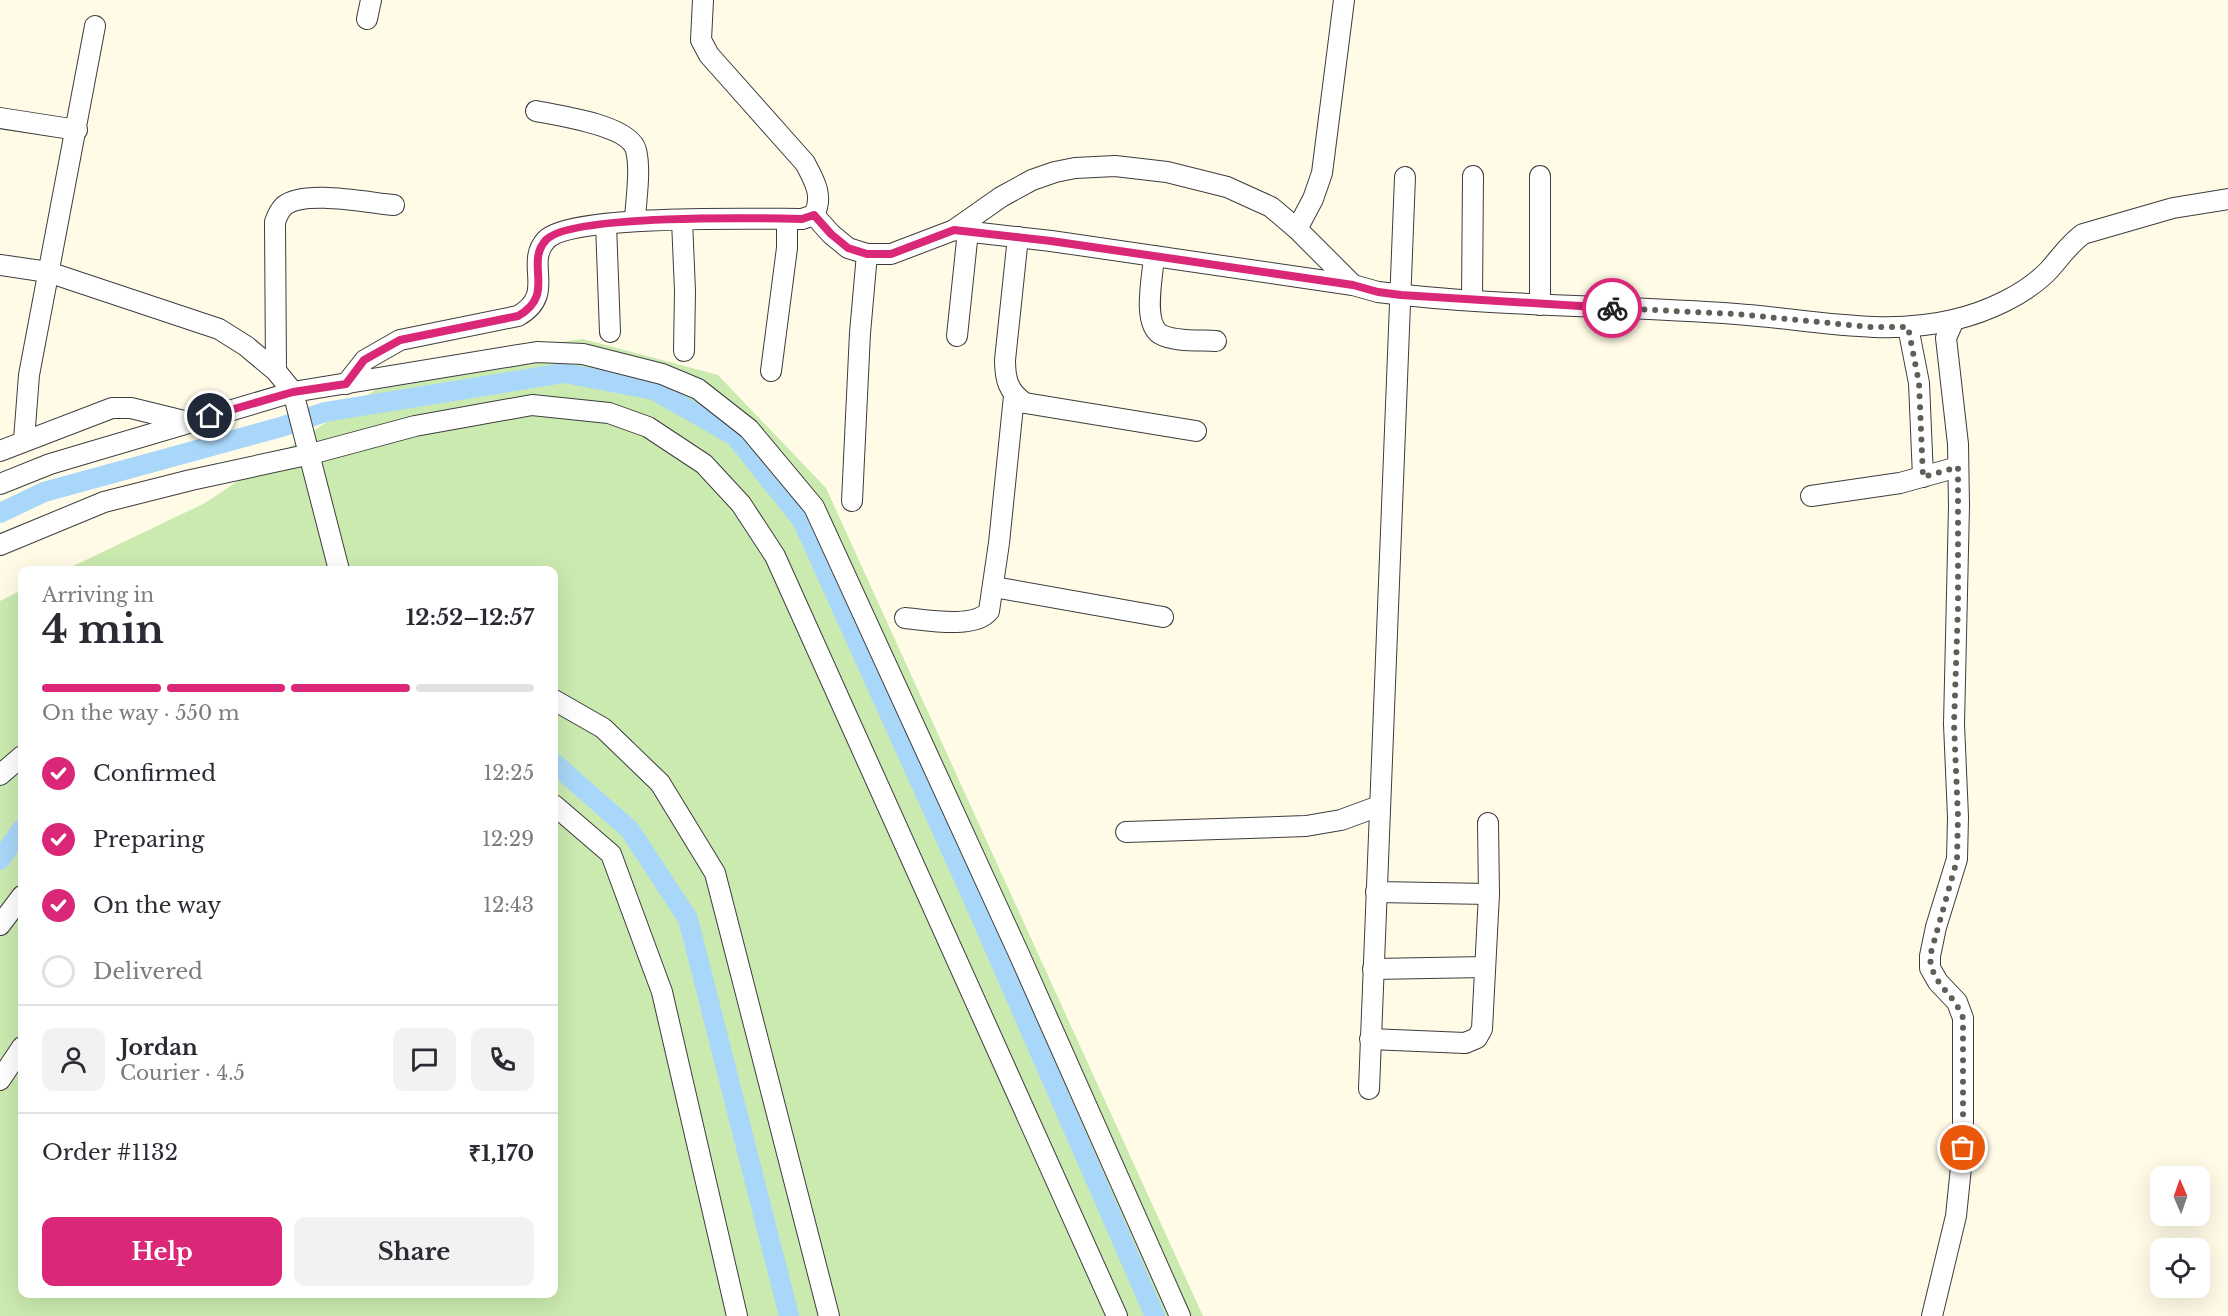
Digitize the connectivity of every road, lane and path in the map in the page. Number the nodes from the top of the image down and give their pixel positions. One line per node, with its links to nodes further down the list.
1 (703, 0): 12 (street)
2 (1344, 0): 17 (street)
3 (95, 26): 6 (street)
4 (536, 111): 14 (street)
5 (0, 118): 6 (street)
6 (77, 130): 23 (street)
7 (1473, 176): 26 (street)
8 (1540, 176): 27 (street)
9 (1405, 177): 25 (street)
10 (2228, 199): 28 (street)
11 (394, 205): 34 (street)
12 (814, 215): 13 (street); 20 (street)
13 (787, 219): 15 (street); 35 (street)
14 (635, 220): 15 (street); 16 (street)
15 (682, 220): 33 (street)
16 (606, 224): 30 (street); 36 (street)
17 (1297, 229): 18 (street); 24 (street)
18 (961, 231): 19 (street); 20 (street); 31 (street)
19 (1018, 237): 21 (street); 37 (street)
20 (867, 254): 48 (street)
21 (1154, 256): 24 (street); 32 (street)
22 (0, 265): 23 (street)
23 (48, 272): 34 (street); 41 (street)
24 (1353, 285): 25 (street)
25 (1401, 295): 26 (street); 57 (street)
26 (1472, 300): 27 (street)
27 (1540, 305): 29 (street)
28 (1954, 320): 29 (street); 44 (street)
29 (1908, 327): 45 (street)
30 (610, 332)
31 (957, 336)
32 (1216, 341)
33 (684, 351)
34 (276, 371): 38 (street)
35 (771, 371)
36 (346, 384): 38 (street); 74 (street)
37 (1014, 396): 40 (street); 51 (street)
38 (295, 398): 39 (street); 42 (street)
39 (189, 422): 41 (street); 46 (street)
40 (1196, 431)
41 (24, 440): 43 (street)
42 (310, 450): 49 (street); 50 (street); 73 (street)
43 (0, 451)
44 (1958, 467): 45 (street); 75 (street)
45 (1923, 477): 47 (street)
46 (0, 484)
47 (1811, 496)
48 (852, 501)
49 (0, 545)
50 (338, 566)
51 (994, 587): 52 (street); 53 (street)
52 (1163, 617)
53 (905, 618)
54 (558, 702): 72 (street)
55 (18, 759): 56 (street)
56 (0, 775)
57 (1379, 806): 60 (street); 61 (street)
58 (558, 808): 71 (street)
59 (1488, 823): 62 (street)
60 (1126, 832)
61 (1376, 892): 62 (street); 66 (street)
62 (1489, 894): 65 (street)
63 (18, 901): 64 (street)
64 (0, 925)
65 (1485, 967): 66 (street); 67 (street)
66 (1373, 969): 67 (street)
67 (1371, 1039): 70 (street)
68 (18, 1053): 69 (street)
69 (0, 1080)
70 (1369, 1089)
71 (737, 1316)
72 (829, 1316)
73 (1117, 1316)
74 (1180, 1316)
75 (1932, 1316)

